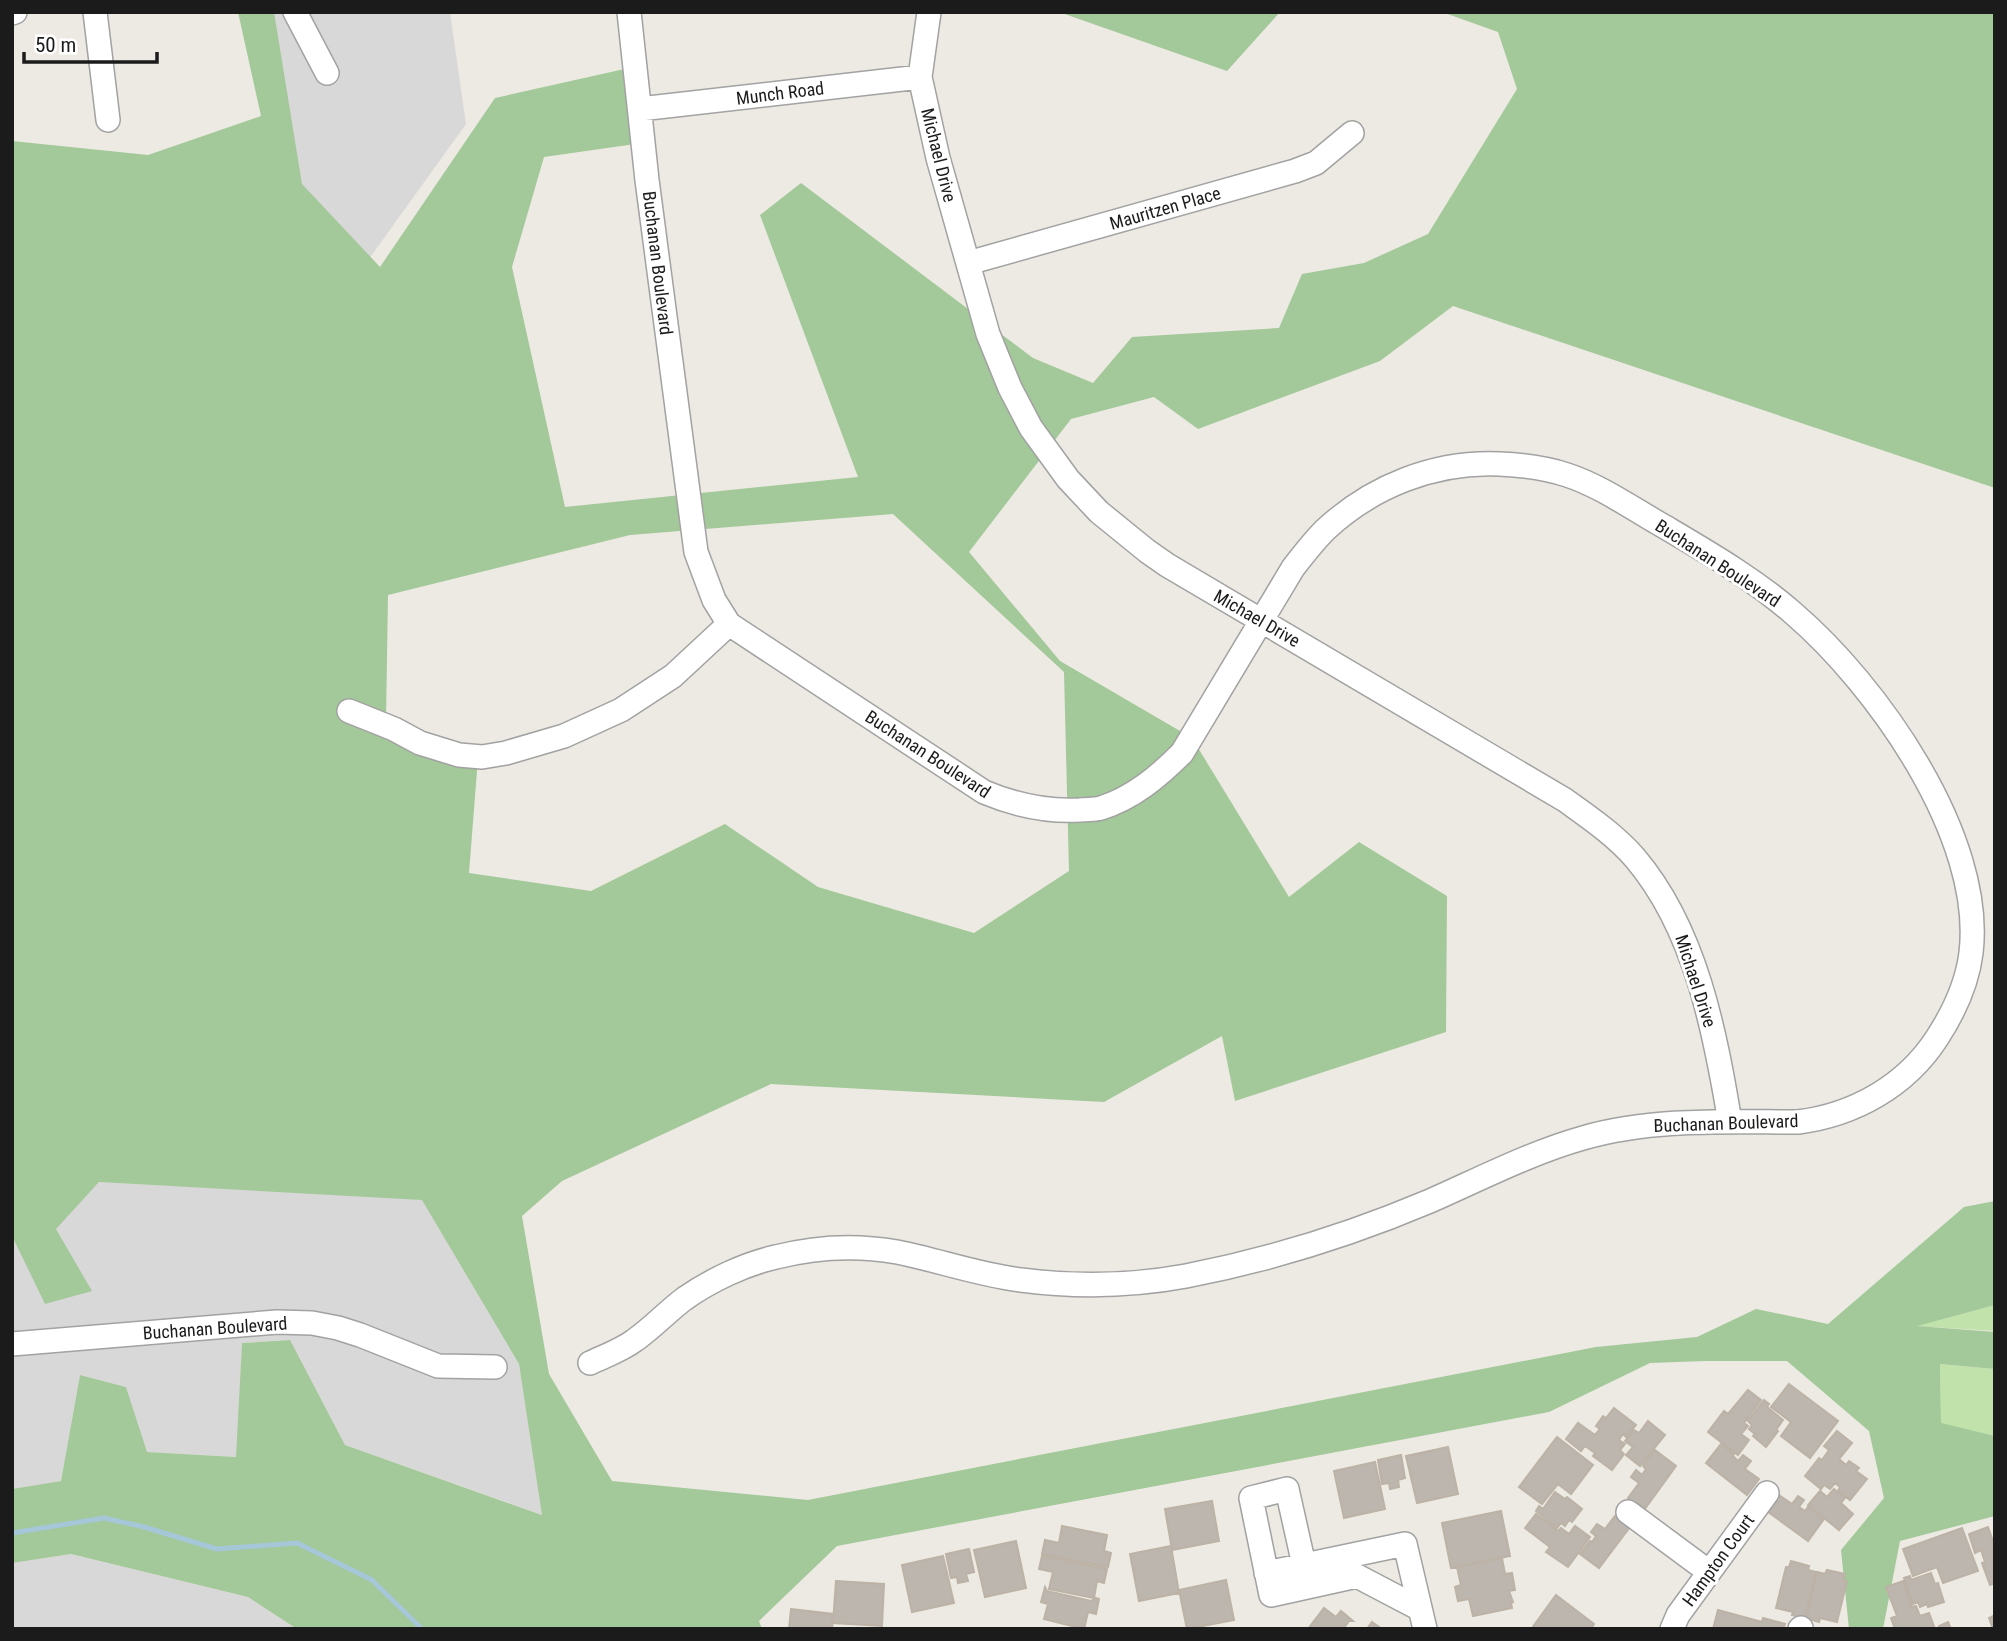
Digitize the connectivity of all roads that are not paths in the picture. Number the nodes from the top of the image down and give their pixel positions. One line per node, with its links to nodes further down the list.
1 (95, 12): 8 (street)
2 (295, 12): 5 (street)
3 (628, 12): 7 (street, Buchanan Boulevard)
4 (929, 12): 6 (street, Michael Drive)
5 (327, 73)
6 (920, 77): 7 (street, Munch Road); 10 (street, Michael Drive)
7 (640, 109): 12 (street, Buchanan Boulevard)
8 (108, 120)
9 (1352, 134): 10 (street, Mauritzen Place)
10 (968, 263): 11 (street, Michael Drive)
11 (1262, 620): 12 (street, Buchanan Boulevard); 14 (street, Michael Drive); 14 (street, Buchanan Boulevard)
12 (729, 624): 13 (street)
13 (349, 711)
14 (1730, 1122): 16 (street, Buchanan Boulevard)
15 (12, 1343): 17 (street, Buchanan Boulevard)
16 (590, 1363)
17 (495, 1367)
18 (1767, 1493): 22 (street, Hampton Court)
19 (1628, 1512): 22 (street)
20 (1304, 1565): 21 (street); 23 (street); 23 (street)
21 (1354, 1565): 23 (street); 24 (street); 24 (street)
22 (1709, 1572): 25 (street, Hampton Court)
23 (1266, 1573)
24 (1422, 1619)
25 (1672, 1629)

